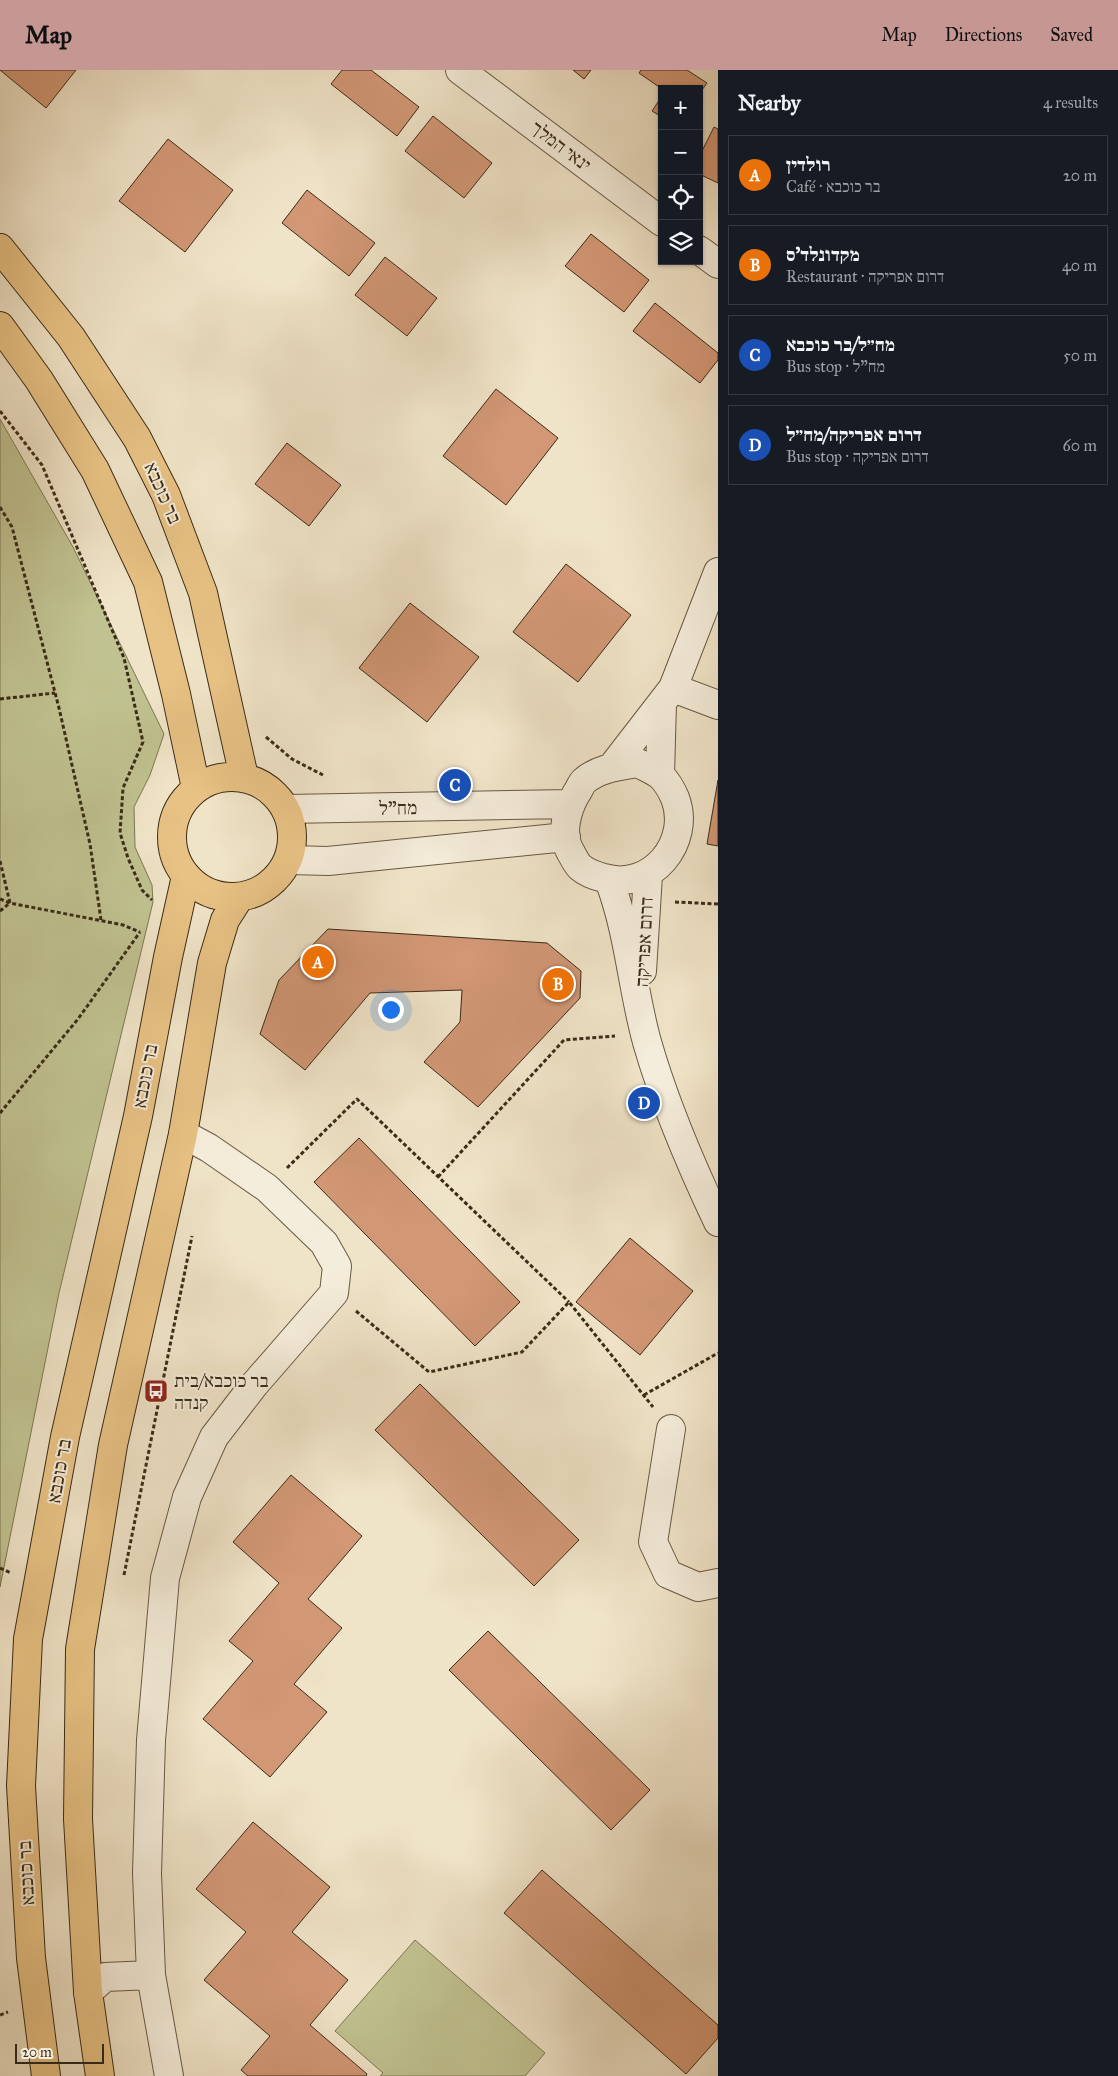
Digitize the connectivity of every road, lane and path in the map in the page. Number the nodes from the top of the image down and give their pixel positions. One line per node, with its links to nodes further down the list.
1 (460, 70): 2 (street, ינאי המלך)
2 (659, 220)
3 (0, 248): 16 (main road, בר כוכבא)
4 (703, 253): 5 (street)
5 (718, 264)
6 (0, 326): 17 (main road)
7 (0, 411): 33 (path)
8 (0, 507): 10 (path)
9 (718, 572): 11 (street)
10 (55, 693): 12 (path); 35 (path)
11 (668, 695): 13 (street); 14 (street); 15 (street)
12 (0, 699)
13 (718, 705)
14 (612, 767): 15 (street); 18 (street)
15 (660, 775): 23 (street)
16 (244, 777): 17 (main road); 19 (main road)
17 (196, 788): 24 (main road)
18 (571, 804): 19 (street, מח"ל); 20 (street)
19 (286, 809): 21 (main road)
20 (566, 837): 21 (street); 25 (street)
21 (289, 860): 28 (main road)
22 (0, 861): 31 (path)
23 (648, 875): 25 (street); 38 (street, דרום אפריקה)
24 (186, 876): 28 (main road); 57 (main road, בר כוכבא)
25 (609, 880): 38 (street, דרום אפריקה)
26 (286, 888): 27 (path)
27 (265, 897)
28 (238, 898): 41 (main road)
29 (0, 899): 31 (path)
30 (669, 902): 32 (path)
31 (10, 903): 34 (path); 35 (path)
32 (718, 904)
33 (157, 906)
34 (0, 911)
35 (101, 920): 36 (path)
36 (140, 932): 37 (path); 40 (path)
37 (149, 934)
38 (640, 1010): 44 (street, דרום אפריקה)
39 (618, 1036): 42 (path)
40 (0, 1113)
41 (183, 1134): 43 (street); 56 (main road)
42 (438, 1177): 43 (path); 47 (path)
43 (267, 1188): 46 (street)
44 (718, 1222)
45 (193, 1233): 53 (path)
46 (334, 1293): 47 (path); 55 (street)
47 (569, 1302): 49 (path)
48 (718, 1354): 49 (path)
49 (644, 1395): 50 (path)
50 (671, 1429): 54 (street)
51 (12, 1566): 52 (path)
52 (0, 1568)
53 (123, 1581)
54 (718, 1583)
55 (150, 1975): 56 (street); 59 (street)
56 (88, 1992): 58 (main road)
57 (46, 2076)
58 (100, 2076)
59 (170, 2076)

